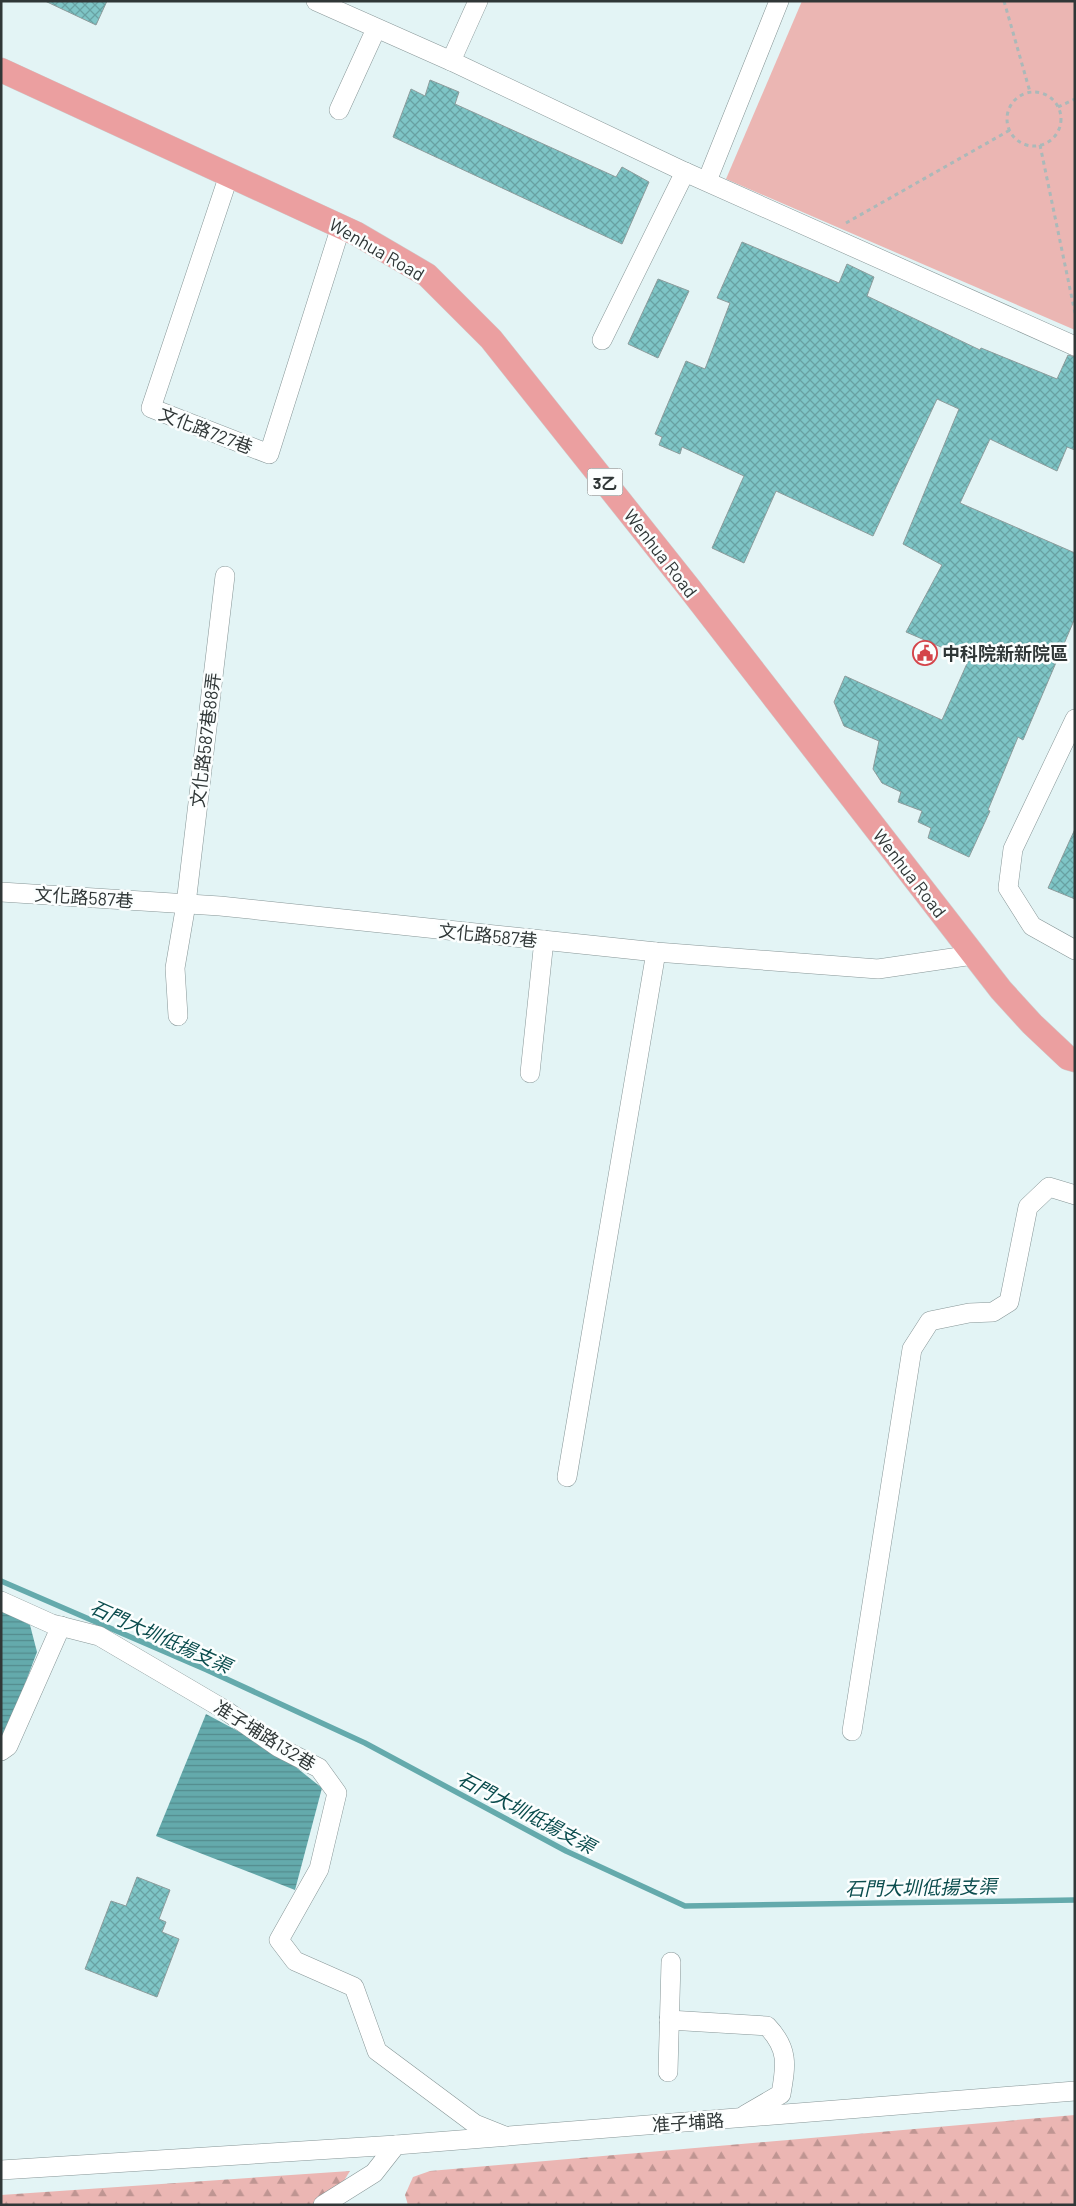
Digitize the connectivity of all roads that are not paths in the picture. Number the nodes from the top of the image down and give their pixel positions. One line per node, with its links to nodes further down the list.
1 (316, 1): 4 (lane)
2 (478, 1): 5 (lane)
3 (779, 1): 10 (lane)
4 (376, 29): 5 (lane); 7 (lane)
5 (450, 61): 8 (lane)
6 (1, 70): 9 (main road, Wenhua Road / 3乙)
7 (340, 110)
8 (685, 172): 10 (lane); 12 (lane)
9 (229, 175): 11 (main road, Wenhua Road / 3乙); 11 (lane, 文化路727巷)
10 (707, 181): 13 (lane)
11 (341, 226): 21 (main road, Wenhua Road / 3乙)
12 (602, 340)
13 (1075, 346)
14 (225, 576): 17 (lane, 文化路587巷88弄)
15 (1075, 719): 19 (lane)
16 (1, 892): 17 (lane, 文化路587巷)
17 (186, 904): 18 (lane, 文化路587巷); 22 (lane, 文化路587巷88弄)
18 (544, 940): 20 (lane, 文化路587巷); 24 (lane)
19 (1075, 950)
20 (656, 952): 21 (lane, 文化路587巷); 26 (lane)
21 (973, 954): 23 (main road, Wenhua Road / 3乙)
22 (178, 1016)
23 (1072, 1062)
24 (530, 1073)
25 (1075, 1195): 29 (lane)
26 (567, 1477)
27 (1, 1601): 28 (lane, 准子埔路132巷)
28 (61, 1626): 30 (lane); 36 (lane, 准子埔路132巷)
29 (852, 1731)
30 (1, 1751)
31 (671, 1962): 32 (lane)
32 (669, 2020): 33 (lane); 35 (lane)
33 (668, 2072)
34 (1075, 2091): 35 (lane, 准子埔路)
35 (740, 2118): 36 (lane, 准子埔路)
36 (505, 2136): 37 (lane, 准子埔路)
37 (396, 2145): 38 (lane, 准子埔路); 39 (lane)
38 (1, 2170)
39 (323, 2205)

